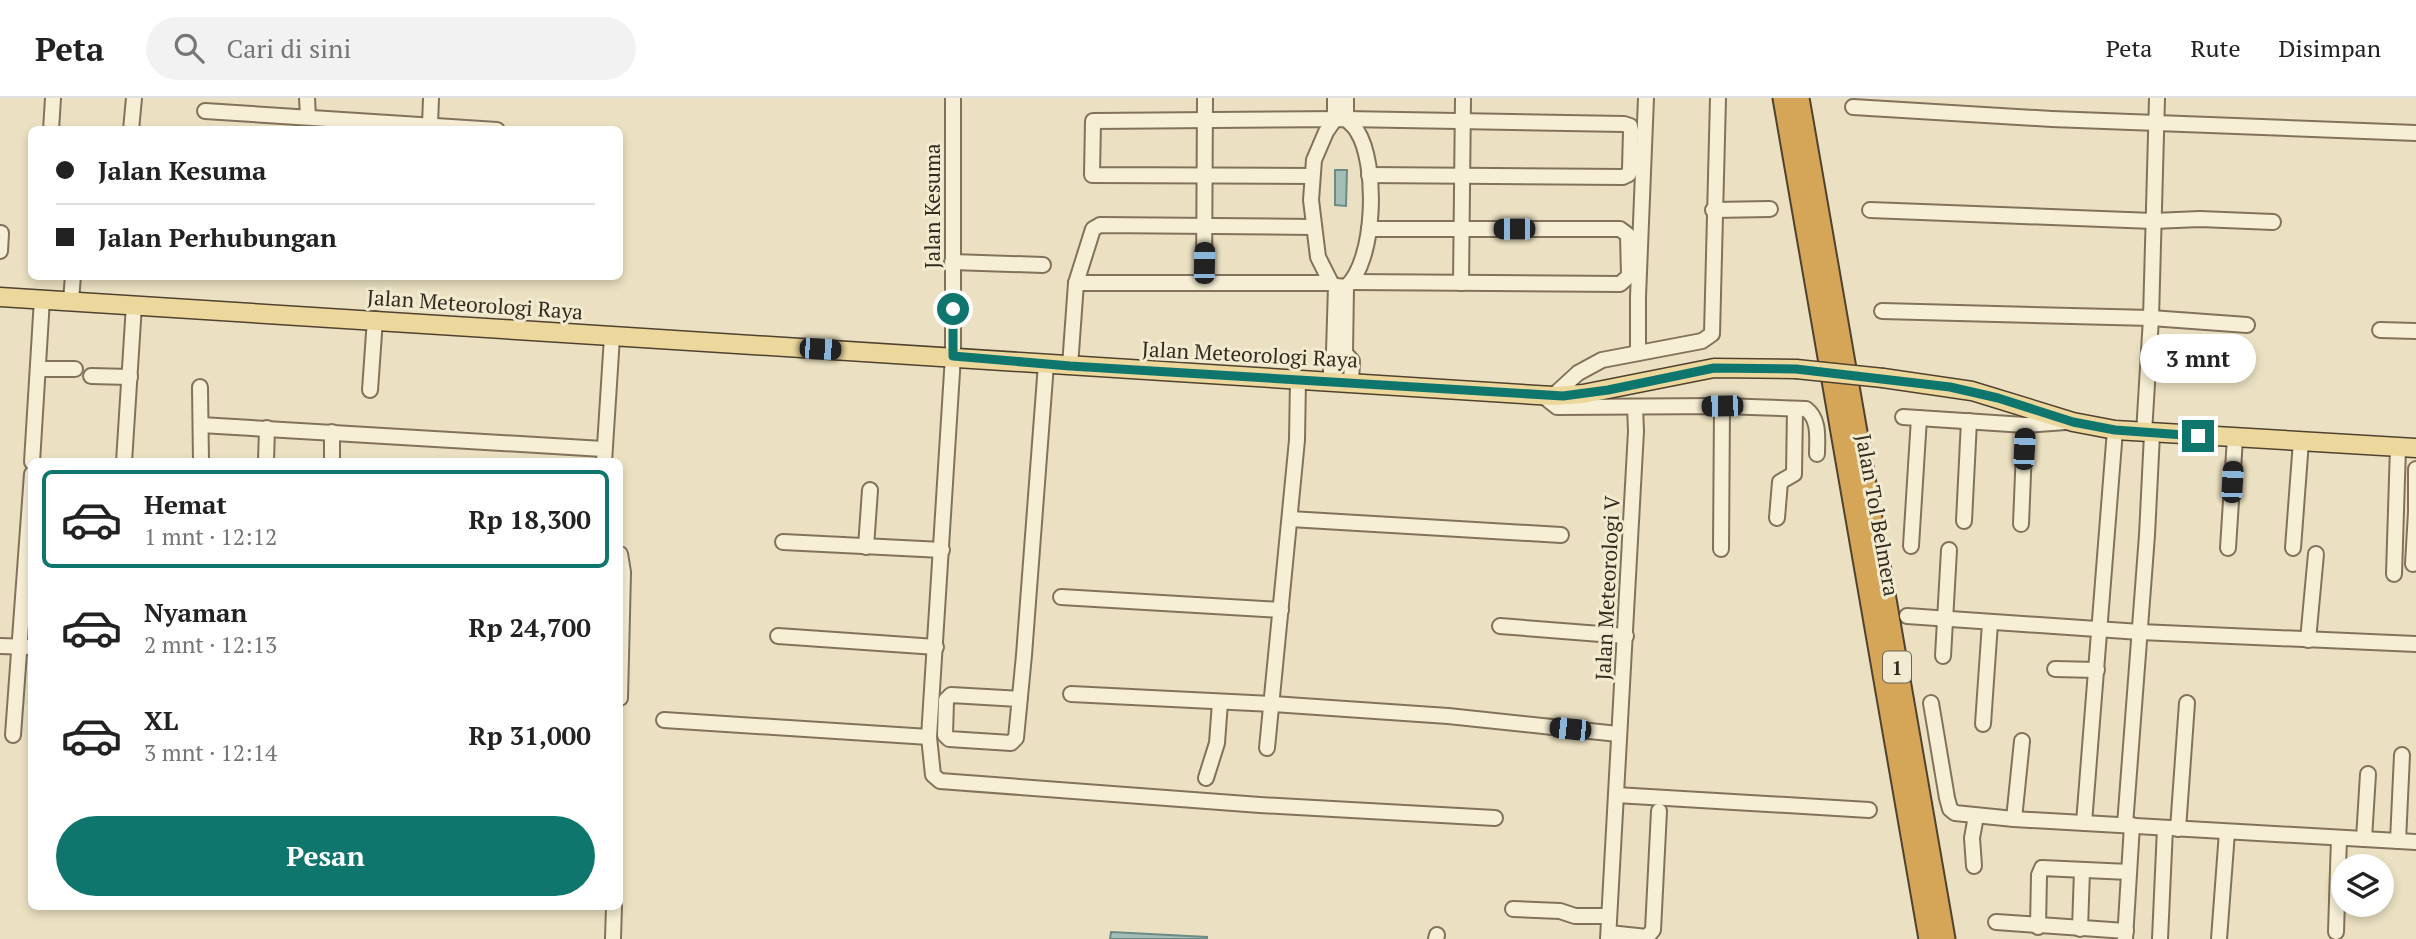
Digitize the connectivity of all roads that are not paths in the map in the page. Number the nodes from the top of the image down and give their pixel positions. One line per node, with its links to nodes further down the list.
1 (52, 98): 23 (street)
2 (134, 98): 24 (street)
3 (307, 98): 17 (street)
4 (431, 98): 22 (street)
5 (953, 98): 42 (street, Jalan Kesuma)
6 (1205, 98): 19 (street)
7 (1335, 98): 18 (street)
8 (1346, 98): 18 (street)
9 (1463, 98): 20 (street)
10 (1646, 98): 61 (street)
11 (1718, 98): 32 (street)
12 (1783, 98): 179 (highway, Jalan Tol Belmera / 1)
13 (1800, 98): 180 (highway, Jalan Tol Belmera / 1)
14 (2157, 98): 21 (street)
15 (1853, 107): 21 (street)
16 (205, 111): 17 (street)
17 (308, 117): 22 (street)
18 (1340, 120): 19 (street); 20 (street); 27 (street); 29 (street)
19 (1205, 121): 28 (street); 28 (street)
20 (1462, 122): 30 (street); 30 (street)
21 (2157, 123): 26 (street); 34 (street)
22 (430, 125): 25 (street)
23 (51, 126)
24 (131, 126)
25 (443, 126)
26 (2416, 134)
27 (1369, 175): 30 (street); 38 (street)
28 (1205, 176): 29 (street); 36 (street)
29 (1312, 176): 37 (street)
30 (1462, 176): 39 (street)
31 (1770, 209): 32 (street)
32 (1713, 210): 61 (street)
33 (1870, 210): 34 (street)
34 (2153, 221): 35 (street); 54 (street)
35 (2273, 222)
36 (1204, 225): 37 (street); 45 (street); 46 (street)
37 (1314, 227): 48 (street)
38 (1369, 229): 39 (street); 48 (street)
39 (1461, 229): 47 (street); 47 (street)
40 (1, 233): 41 (street)
41 (0, 251)
42 (952, 262): 43 (street); 62 (street, Jalan Kesuma)
43 (1044, 265)
44 (73, 280): 51 (street)
45 (1203, 282): 46 (street); 48 (street)
46 (1076, 283): 64 (street)
47 (1461, 283): 48 (street)
48 (1341, 284): 60 (street)
49 (0, 297): 50 (main road, Jalan Meteorologi Raya)
50 (42, 299): 51 (main road, Jalan Meteorologi Raya); 65 (street)
51 (71, 300): 52 (main road, Jalan Meteorologi Raya)
52 (134, 305): 55 (main road, Jalan Meteorologi Raya); 68 (street)
53 (1882, 311): 54 (street)
54 (2151, 318): 56 (street); 87 (street)
55 (375, 320): 59 (main road, Jalan Meteorologi Raya); 73 (street)
56 (2247, 325)
57 (2380, 330): 58 (street)
58 (2416, 331)
59 (612, 337): 62 (main road, Jalan Meteorologi Raya); 92 (street)
60 (1340, 353): 70 (street); 71 (street)
61 (1638, 353): 74 (street)
62 (953, 356): 63 (main road, Jalan Meteorologi Raya); 112 (street, Jalan Kesuma)
63 (1046, 364): 64 (main road, Jalan Meteorologi Raya); 137 (street)
64 (1070, 366): 69 (main road, Jalan Meteorologi Raya)
65 (39, 369): 66 (street); 93 (street)
66 (75, 369)
67 (91, 376): 68 (street)
68 (130, 377): 94 (street)
69 (1298, 379): 70 (main road, Jalan Meteorologi Raya); 102 (street)
70 (1331, 381): 71 (main road, Jalan Meteorologi Raya)
71 (1351, 382): 74 (main road, Jalan Meteorologi Raya)
72 (200, 387): 82 (street)
73 (370, 390)
74 (1547, 396): 76 (street); 81 (main road, Jalan Meteorologi Raya, bridge)
75 (1722, 406): 76 (street); 77 (street); 111 (street)
76 (1635, 407): 127 (street, Jalan Meteorologi V)
77 (1795, 409): 91 (street); 101 (street)
78 (1903, 417): 79 (street)
79 (1919, 418): 80 (street); 107 (street)
80 (1969, 421): 83 (street); 103 (street)
81 (2073, 422): 83 (street); 85 (main road, Jalan Meteorologi Raya)
82 (201, 425): 84 (street); 95 (street)
83 (2025, 425): 104 (street)
84 (267, 428): 86 (street); 96 (street)
85 (2115, 430): 87 (main road, Jalan Meteorologi Raya); 124 (street)
86 (332, 432): 92 (street); 97 (street)
87 (2148, 433): 88 (main road, Jalan Meteorologi Raya); 125 (street)
88 (2235, 438): 89 (main road, Jalan Meteorologi Raya); 109 (street)
89 (2301, 441): 90 (main road, Jalan Meteorologi Raya); 110 (street)
90 (2407, 448): 116 (street)
91 (1817, 454)
92 (603, 455)
93 (32, 458)
94 (124, 458)
95 (201, 458)
96 (266, 458)
97 (331, 458)
98 (2416, 470): 100 (street)
99 (870, 490): 108 (street)
100 (2416, 511): 115 (street)
101 (1777, 517)
102 (1290, 519): 105 (street); 119 (street)
103 (1964, 521)
104 (2021, 524)
105 (1561, 535)
106 (783, 542): 108 (street)
107 (1910, 546)
108 (866, 547): 112 (street)
109 (2228, 548)
110 (2293, 548)
111 (1721, 549)
112 (942, 550): 132 (street, Jalan Kesuma)
113 (1949, 550): 121 (street)
114 (2316, 554): 128 (street)
115 (2413, 564)
116 (2394, 574)
117 (28, 579): 131 (street)
118 (1061, 597): 119 (street)
119 (1281, 610): 141 (street)
120 (1907, 617): 121 (street)
121 (1946, 620): 122 (street); 133 (street)
122 (1990, 623): 124 (street); 143 (street)
123 (1500, 626): 127 (street)
124 (2099, 629): 125 (street); 135 (street)
125 (2140, 632): 128 (street); 159 (street)
126 (778, 636): 132 (street)
127 (1626, 636): 144 (street, Jalan Meteorologi V)
128 (2308, 640): 129 (street)
129 (2416, 644)
130 (0, 646): 131 (street)
131 (26, 647): 145 (street)
132 (936, 647): 146 (street, Jalan Kesuma)
133 (1943, 656)
134 (2055, 669): 135 (street)
135 (2096, 670): 158 (street)
136 (1071, 694): 138 (street)
137 (1020, 699): 137 (street)
138 (1220, 702): 141 (street); 151 (street)
139 (1931, 703): 155 (street)
140 (2187, 703): 160 (street)
141 (1273, 704): 144 (street); 148 (street)
142 (664, 720): 146 (street)
143 (1983, 724)
144 (1618, 734): 152 (street, Jalan Meteorologi V)
145 (13, 735)
146 (929, 737): 156 (street, Jalan Kesuma)
147 (2022, 741): 157 (street)
148 (1267, 748)
149 (2402, 755): 164 (street)
150 (2368, 774): 163 (street)
151 (1206, 778)
152 (1616, 795): 153 (street); 171 (street, Jalan Meteorologi V)
153 (1869, 810)
154 (1659, 811): 177 (street)
155 (1976, 816): 157 (street); 166 (street)
156 (1495, 818)
157 (2014, 819): 158 (street)
158 (2084, 823): 159 (street)
159 (2128, 825): 160 (street); 168 (street)
160 (2172, 828): 161 (street); 181 (street)
161 (2227, 832): 162 (street); 182 (street)
162 (2339, 838): 163 (street); 175 (street)
163 (2364, 839): 164 (street)
164 (2398, 841): 165 (street)
165 (2416, 842)
166 (1974, 866)
167 (2082, 870): 168 (street); 173 (street); 174 (street)
168 (2129, 872): 176 (street)
169 (1513, 909): 171 (street)
170 (614, 910): 178 (street)
171 (1609, 916): 177 (street, Jalan Meteorologi V)
172 (1996, 922): 173 (street)
173 (2038, 927): 174 (street)
174 (2080, 929): 176 (street)
175 (2336, 932)
176 (2126, 935)
177 (1608, 936)
178 (613, 939)
179 (1929, 939)
180 (1945, 939)
181 (2160, 939)
182 (2219, 939)

